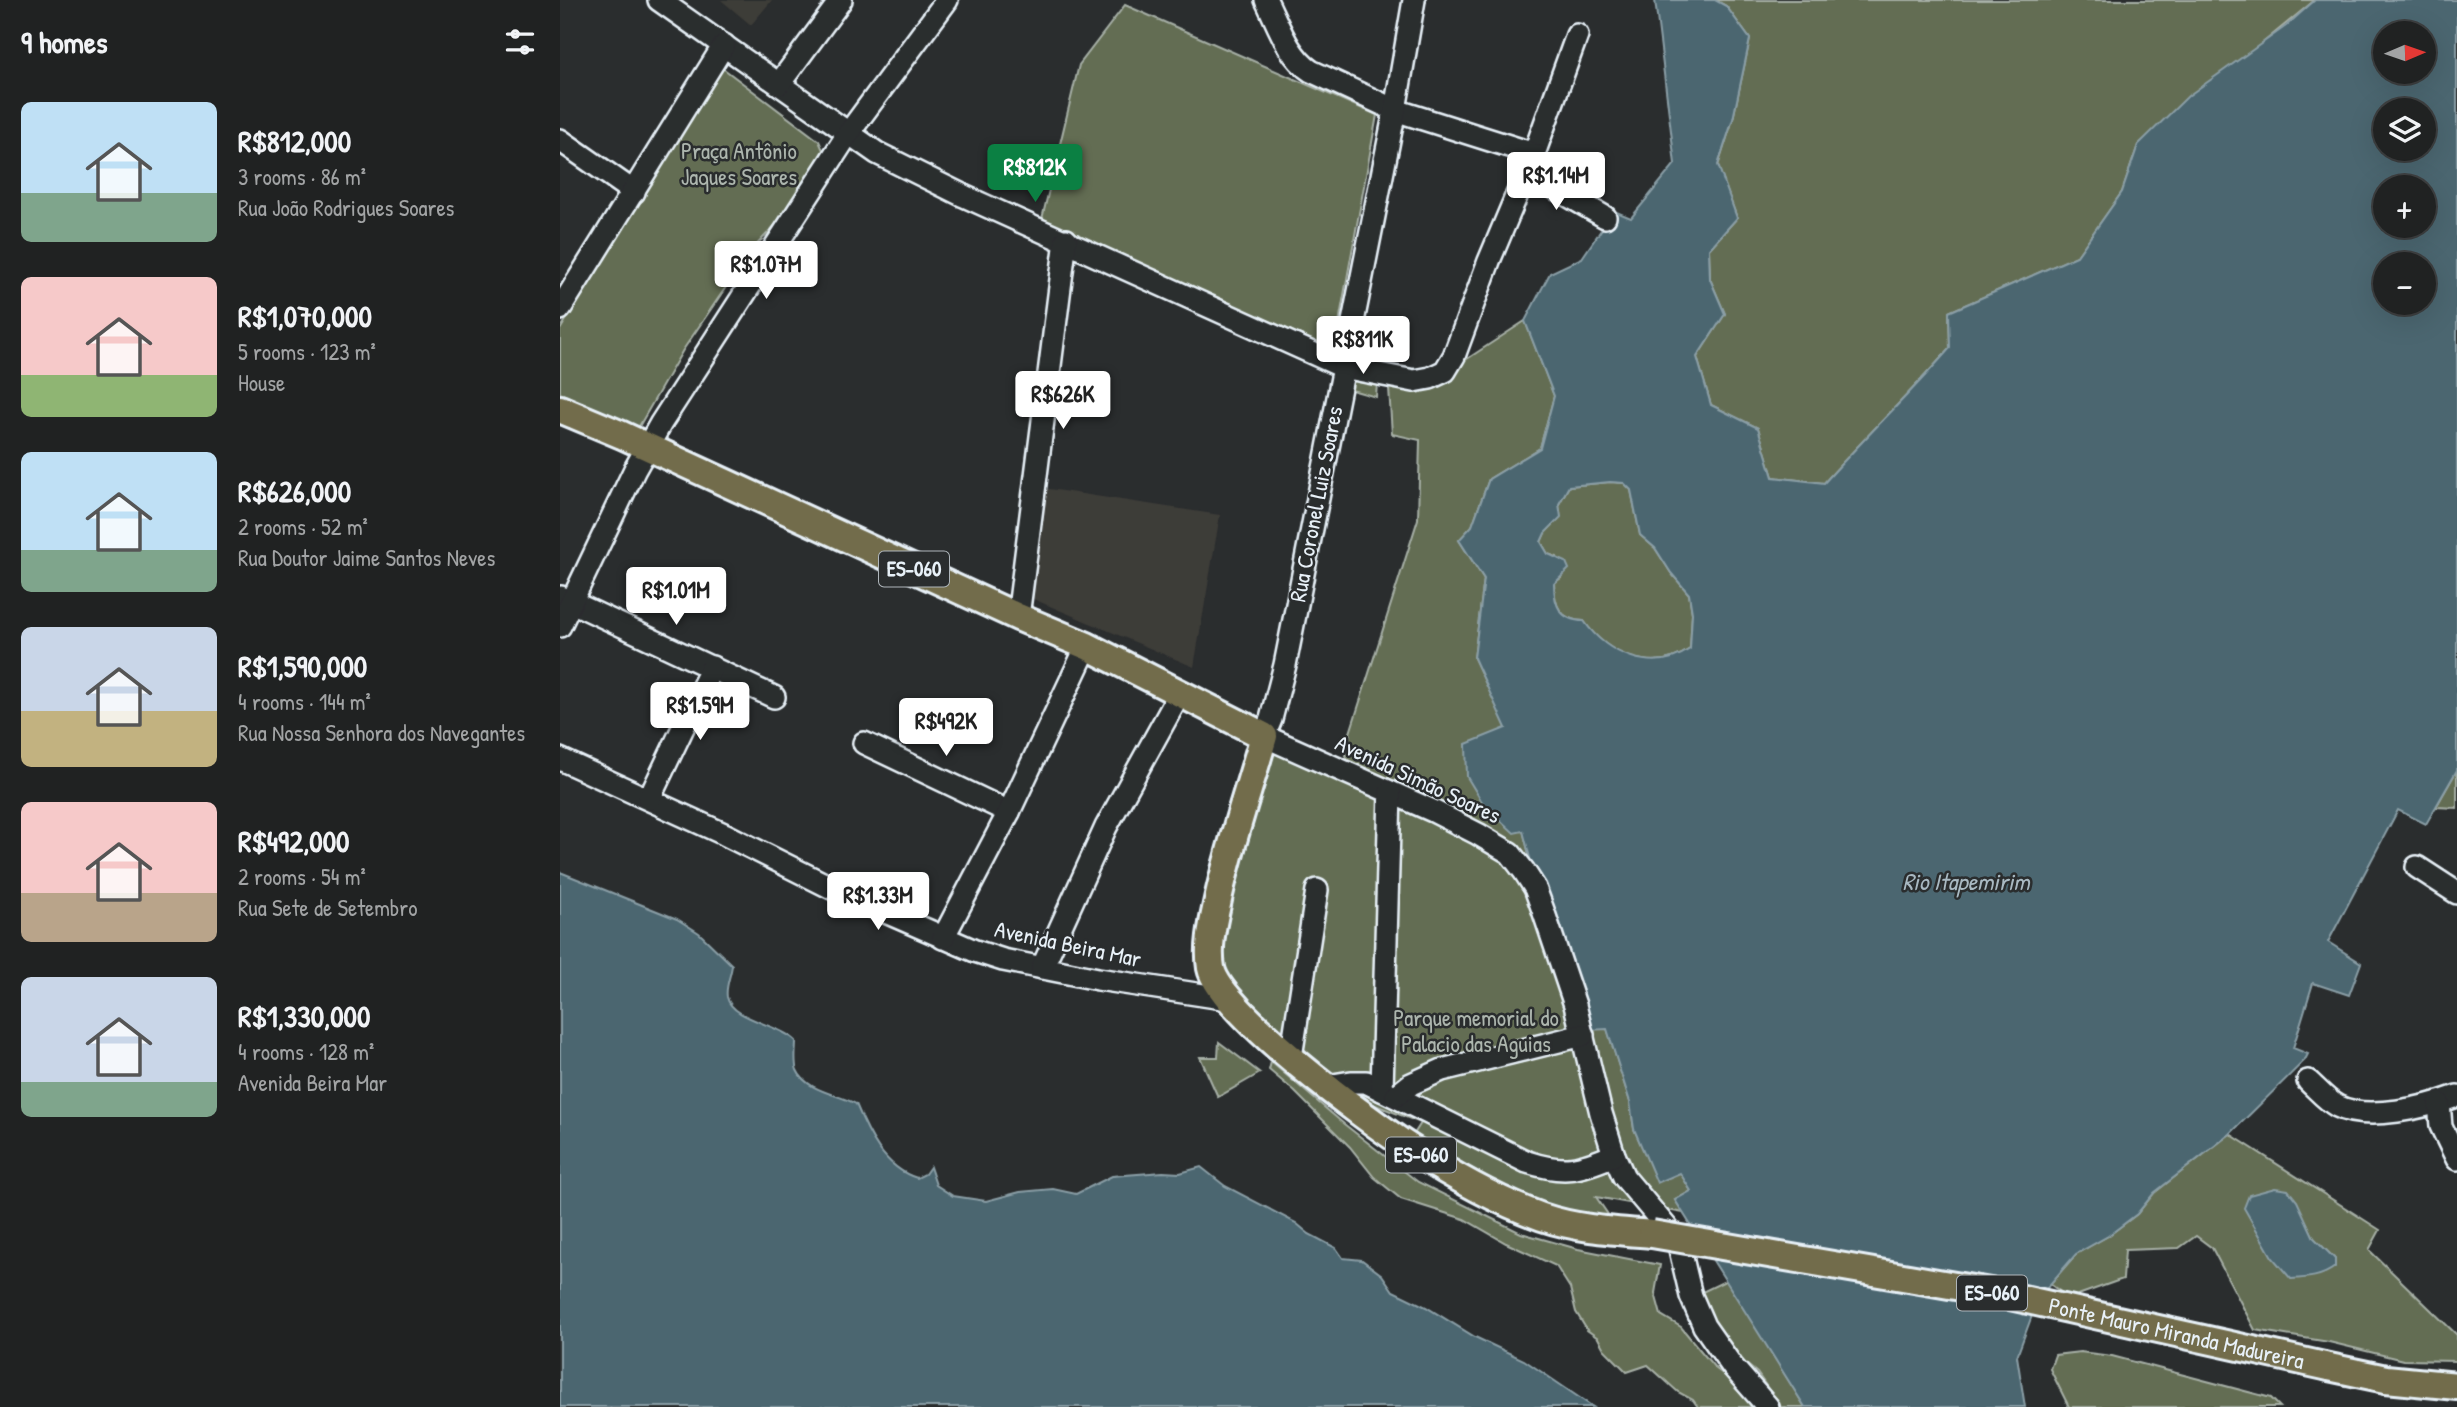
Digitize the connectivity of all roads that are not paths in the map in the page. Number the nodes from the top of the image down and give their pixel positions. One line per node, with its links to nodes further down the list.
1 (659, 0): 7 (street)
2 (841, 0): 8 (street)
3 (947, 0): 10 (street)
4 (1266, 0): 9 (street)
5 (1415, 0): 9 (street, Rua Coronel Luiz Soares)
6 (1577, 35): 12 (street)
7 (724, 45): 8 (street); 13 (street)
8 (779, 83): 10 (street)
9 (1395, 110): 12 (street); 17 (street, Rua Coronel Luiz Soares)
10 (848, 134): 15 (street); 19 (street)
11 (560, 141): 13 (street)
12 (1530, 163): 14 (street); 17 (street)
13 (634, 192): 16 (street)
14 (1605, 217)
15 (1066, 240): 17 (street); 21 (street)
16 (560, 309)
17 (1343, 367): 27 (street, Rua Coronel Luiz Soares)
18 (560, 409): 19 (main road, ES-060)
19 (648, 447): 20 (street); 21 (main road, ES-060)
20 (566, 599): 22 (street); 24 (street)
21 (1018, 617): 23 (main road, ES-060)
22 (560, 626)
23 (1087, 646): 25 (main road, ES-060); 32 (street)
24 (712, 667): 26 (street); 31 (street)
25 (1181, 693): 27 (main road, ES-060); 37 (street)
26 (774, 697)
27 (1264, 736): 30 (street, Avenida Simão Soares); 38 (main road, Rua Coronel Luiz Soares / ES-060)
28 (864, 743): 32 (street)
29 (560, 759): 31 (street, Avenida Beira Mar)
30 (1390, 792): 39 (street, Avenida Simão Soares); 43 (street)
31 (649, 799): 36 (street, Avenida Beira Mar)
32 (1009, 812): 36 (street)
33 (2417, 867): 35 (street)
34 (1317, 890): 40 (street)
35 (2457, 893)
36 (943, 938): 37 (street, Avenida Beira Mar)
37 (1042, 968): 38 (street, Avenida Beira Mar)
38 (1229, 999): 40 (main road, ES-060)
39 (1583, 1035): 43 (street); 45 (street, Avenida Simão Soares)
40 (1291, 1057): 42 (main road, ES-060)
41 (2308, 1081): 44 (street)
42 (1328, 1086): 43 (street); 47 (main road, Ponte Mauro Miranda Madureira / ES-060, bridge)
43 (1389, 1093): 45 (street)
44 (2448, 1099): 46 (street)
45 (1614, 1155): 48 (street, Avenida Simão Soares)
46 (2457, 1159)
47 (2457, 1386)
48 (1768, 1407)

